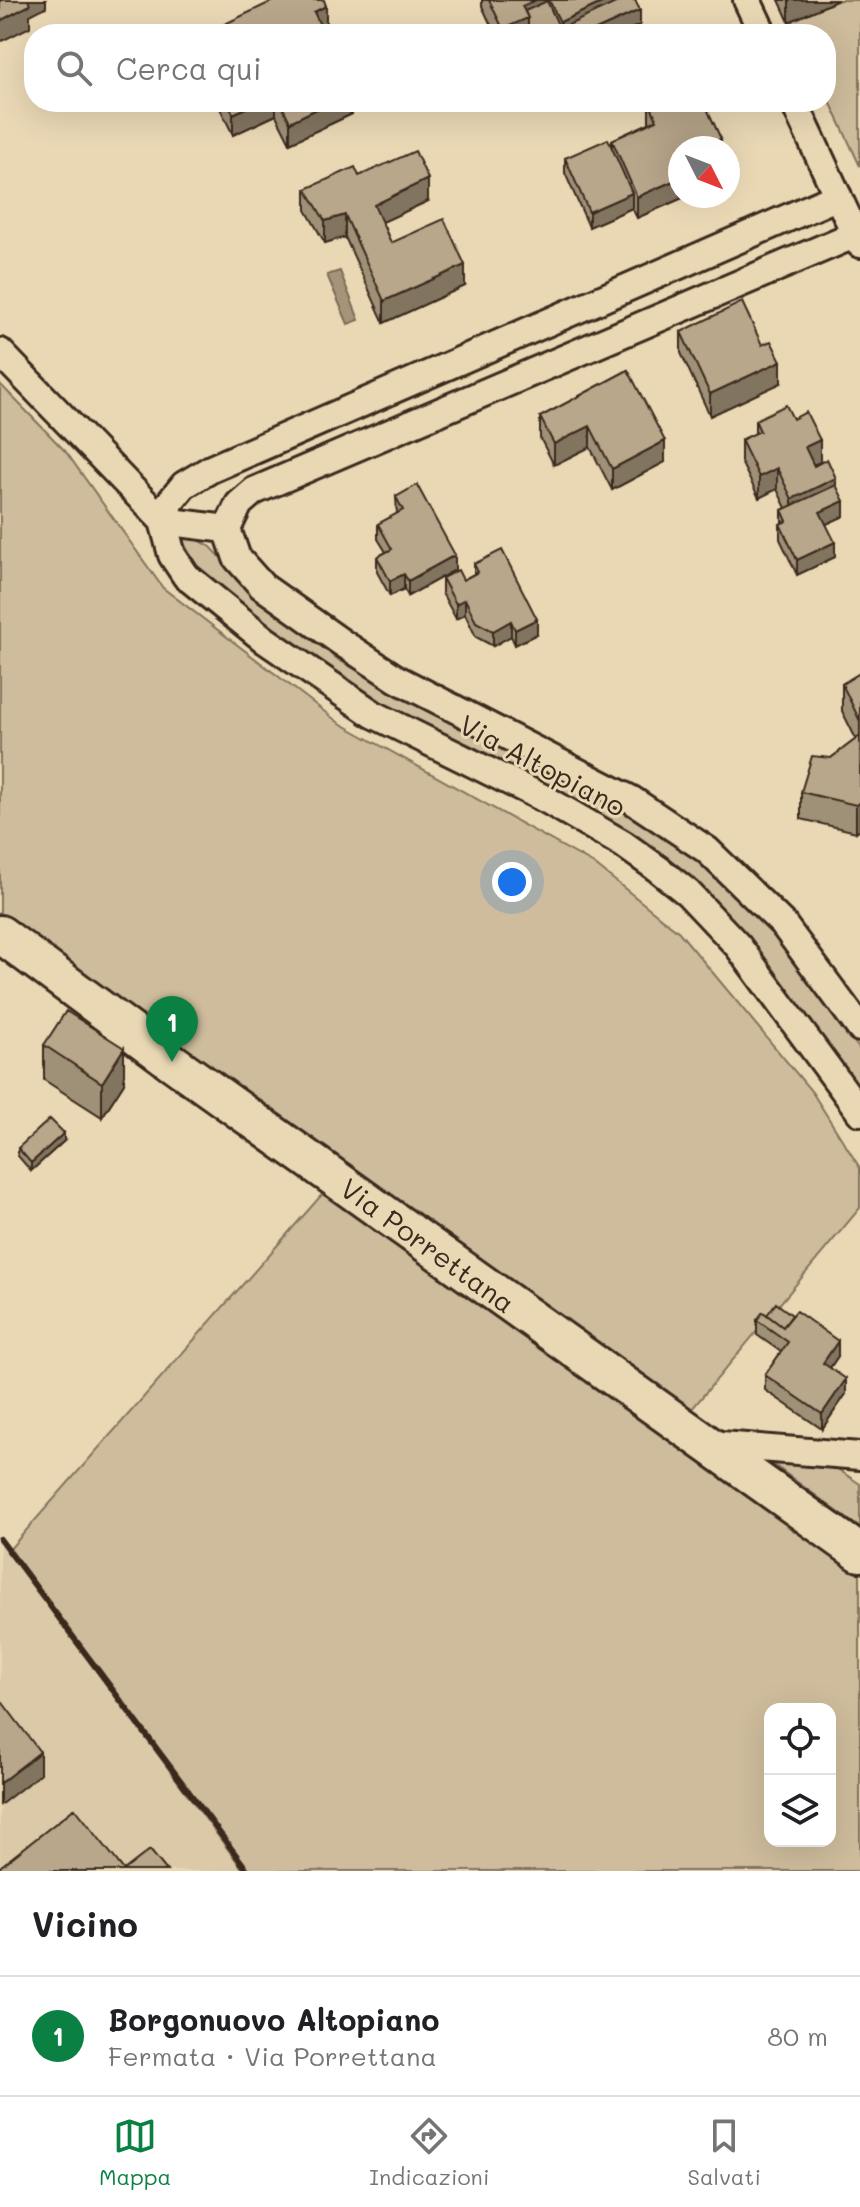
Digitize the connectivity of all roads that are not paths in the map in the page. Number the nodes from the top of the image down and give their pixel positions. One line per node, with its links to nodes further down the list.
1 (747, 0): 2 (street)
2 (758, 24)
3 (799, 112): 4 (street)
4 (838, 196): 5 (street); 7 (street)
5 (858, 239): 8 (street)
6 (0, 352): 7 (street, Via Altopiano)
7 (163, 521): 8 (street); 11 (street, Via Altopiano)
8 (227, 529): 10 (street, Via Altopiano)
9 (0, 934): 12 (main road, Via Porrettana)
10 (860, 1028)
11 (860, 1112)
12 (708, 1444): 13 (street); 14 (main road, Via Porrettana)
13 (860, 1456)
14 (860, 1553)

